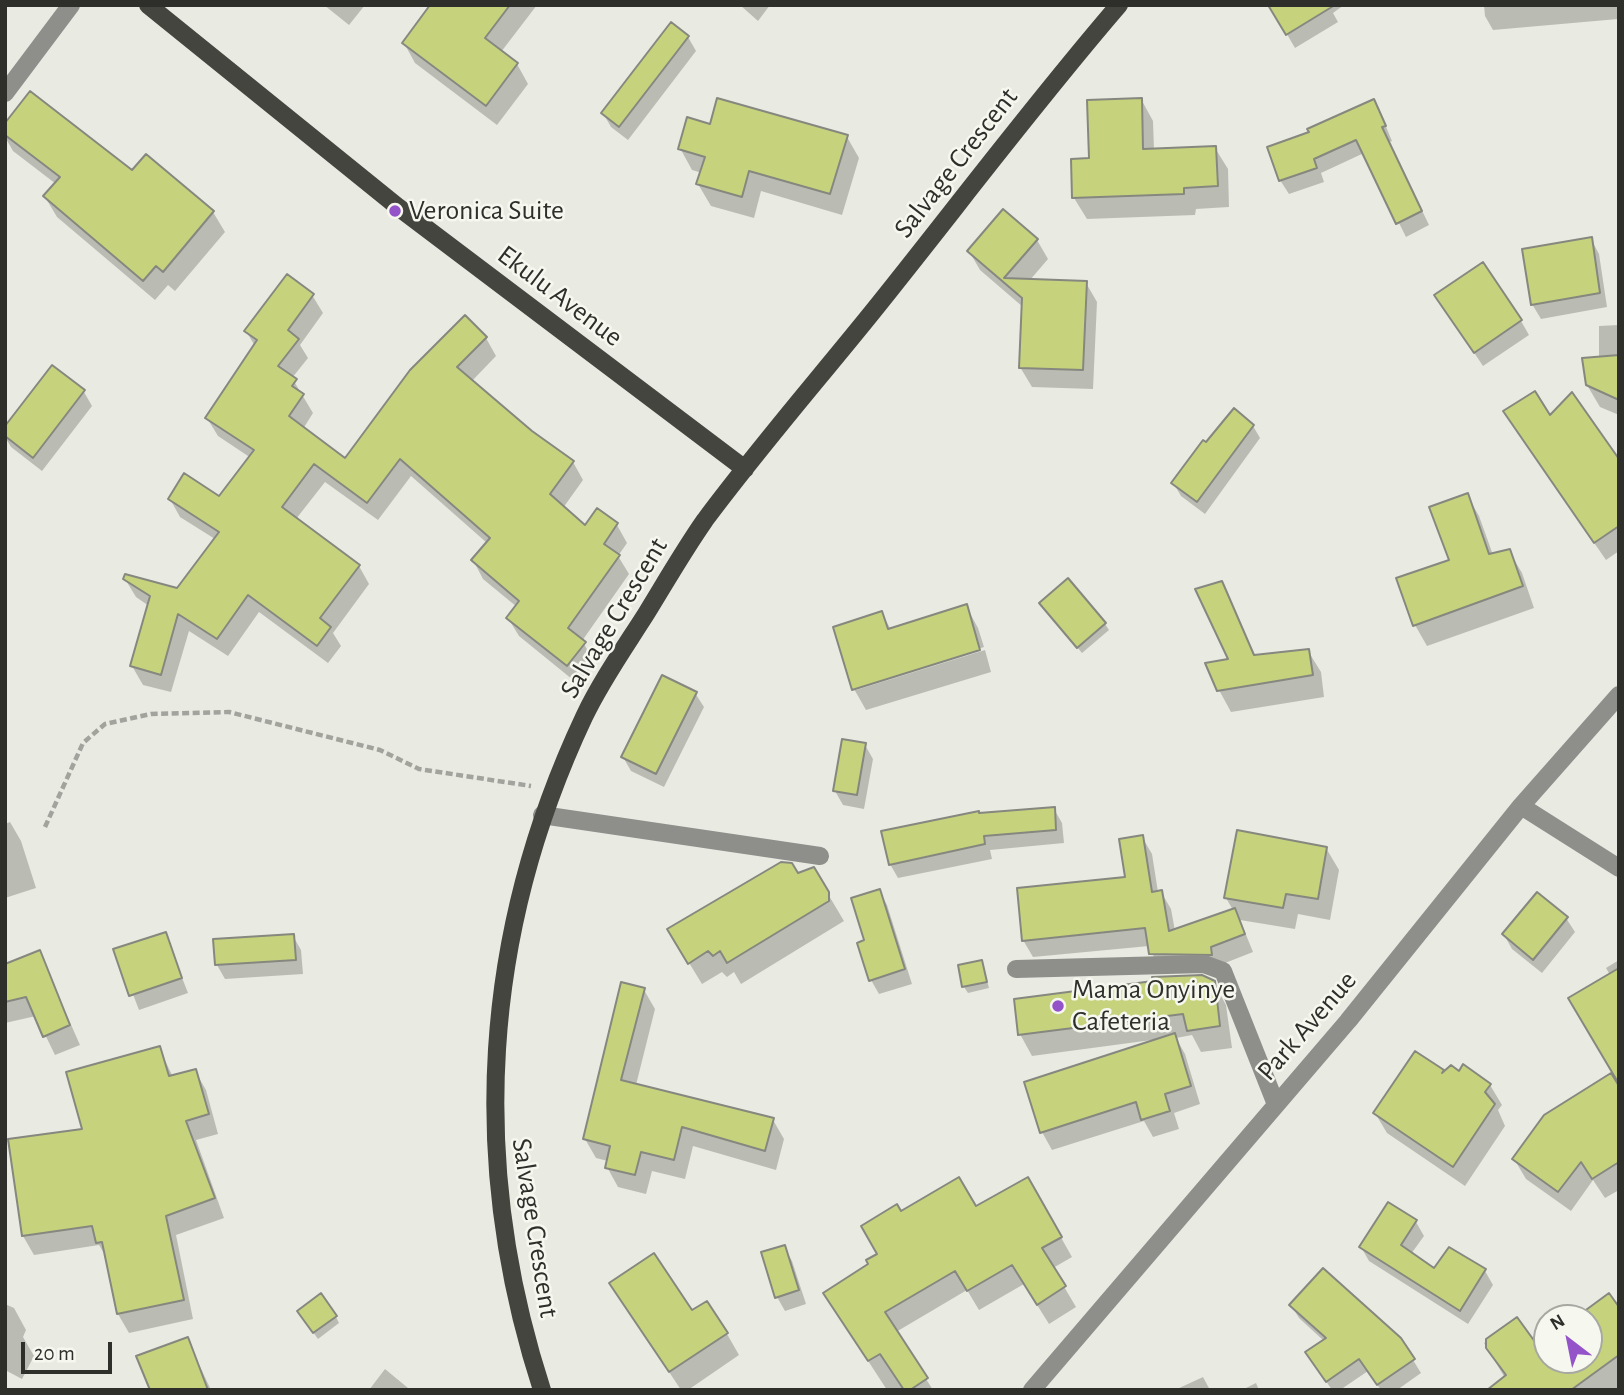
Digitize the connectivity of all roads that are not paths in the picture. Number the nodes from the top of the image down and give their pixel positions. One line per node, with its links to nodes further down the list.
1 (71, 5): 4 (street)
2 (148, 5): 5 (main road, Ekulu Avenue)
3 (1119, 5): 5 (main road, Salvage Crescent)
4 (5, 93)
5 (745, 469): 8 (main road, Salvage Crescent)
6 (1619, 695): 7 (street, Park Avenue)
7 (1521, 806): 10 (street); 12 (street, Park Avenue)
8 (542, 815): 9 (street); 13 (main road, Salvage Crescent)
9 (820, 856)
10 (1619, 868)
11 (1016, 969): 12 (street)
12 (1275, 1102): 14 (street, Park Avenue)
13 (542, 1390)
14 (1032, 1390)

